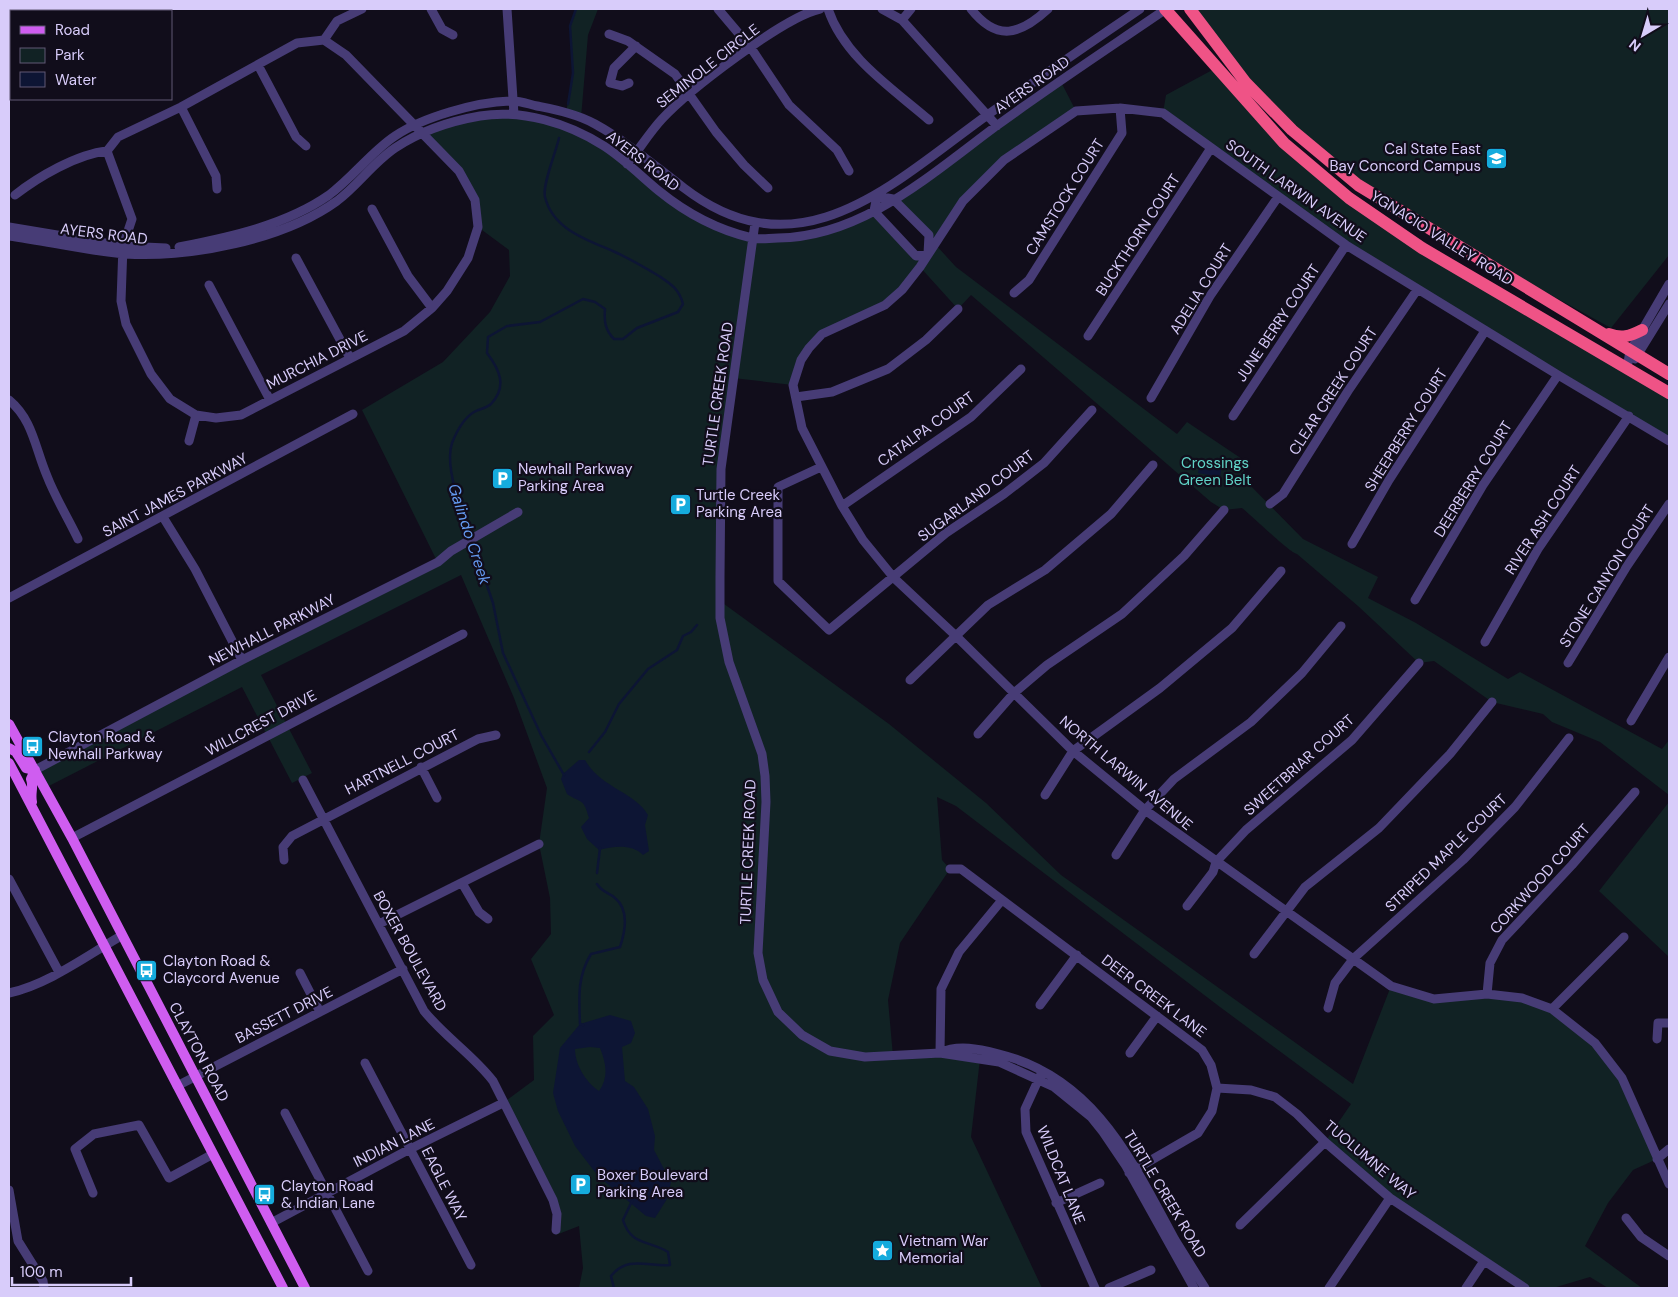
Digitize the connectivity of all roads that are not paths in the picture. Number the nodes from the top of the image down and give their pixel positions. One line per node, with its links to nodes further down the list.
1 (362, 9): 17 (street)
2 (431, 9): 16 (street)
3 (507, 9): 23 (street)
4 (718, 9): 19 (street)
5 (820, 9): 19 (street, SEMINOLE CIRCLE)
6 (828, 9): 28 (street)
7 (882, 9): 14 (street)
8 (911, 9): 14 (street)
9 (971, 9): 10 (street)
10 (1048, 9)
11 (1140, 9): 27 (street, AYERS ROAD)
12 (1166, 9): 30 (street, AYERS ROAD); 67 (highway, YGNACIO VALLEY ROAD)
13 (1190, 9): 61 (highway, YGNACIO VALLEY ROAD)
14 (902, 20): 27 (street)
15 (609, 34): 18 (street)
16 (453, 35)
17 (324, 40): 20 (street); 29 (street, MURCHIA DRIVE)
18 (636, 46): 21 (street); 22 (street)
19 (751, 48): 22 (street, SEMINOLE CIRCLE); 37 (street)
20 (258, 65): 24 (street); 32 (street)
21 (629, 83)
22 (689, 96): 35 (street, SEMINOLE CIRCLE); 38 (street)
23 (512, 100): 26 (street); 29 (street, AYERS ROAD); 35 (street, AYERS ROAD)
24 (181, 107): 34 (street); 39 (street)
25 (1120, 108): 33 (street, SOUTH LARWIN AVENUE); 52 (street, SOUTH LARWIN AVENUE); 57 (street, CAMSTOCK COURT)
26 (514, 114): 31 (street, AYERS ROAD); 36 (street, AYERS ROAD)
27 (988, 115): 30 (street); 41 (street, AYERS ROAD)
28 (929, 120)
29 (413, 125): 31 (street, MURCHIA DRIVE); 51 (street, AYERS ROAD)
30 (997, 126): 43 (street, AYERS ROAD)
31 (423, 133): 51 (street, AYERS ROAD); 59 (street, MURCHIA DRIVE)
32 (306, 146)
33 (1211, 148): 42 (street, SOUTH LARWIN AVENUE); 64 (street, BUCKTHORN COURT)
34 (107, 151): 40 (street); 51 (street, MURCHIA DRIVE)
35 (637, 152): 36 (street, SEMINOLE CIRCLE); 46 (street, AYERS ROAD)
36 (627, 164): 49 (street, AYERS ROAD)
37 (849, 171)
38 (768, 188)
39 (217, 189)
40 (15, 195)
41 (877, 196): 43 (street); 45 (street); 46 (street, AYERS ROAD)
42 (1278, 197): 50 (street, SOUTH LARWIN AVENUE); 73 (street, ADELIA COURT)
43 (892, 199): 45 (street, AYERS ROAD); 52 (street)
44 (372, 209): 59 (street)
45 (874, 211): 49 (street, AYERS ROAD); 52 (street)
46 (755, 222): 49 (street, TURTLE CREEK ROAD)
47 (9, 227): 51 (street, AYERS ROAD)
48 (9, 236): 51 (street, AYERS ROAD)
49 (754, 239): 157 (street, TURTLE CREEK ROAD)
50 (1346, 245): 56 (street, SOUTH LARWIN AVENUE); 79 (street, JUNE BERRY COURT)
51 (123, 250): 77 (street, MURCHIA DRIVE)
52 (928, 254): 72 (street, NORTH LARWIN AVENUE)
53 (296, 258): 66 (street)
54 (1669, 284): 62 (street)
55 (209, 285): 75 (street)
56 (1417, 290): 63 (street, SOUTH LARWIN AVENUE); 85 (street, CLEAR CREEK COURT)
57 (1014, 293)
58 (1669, 304): 65 (street)
59 (432, 308): 66 (street, MURCHIA DRIVE)
60 (958, 309): 72 (street)
61 (1596, 330): 62 (highway); 65 (highway, YGNACIO VALLEY ROAD)
62 (1642, 330): 65 (street)
63 (1485, 331): 70 (street, SOUTH LARWIN AVENUE); 92 (street, SHEEPBERRY COURT)
64 (1088, 336)
65 (1634, 353): 67 (street); 69 (highway, YGNACIO VALLEY ROAD)
66 (350, 358): 75 (street, MURCHIA DRIVE)
67 (1627, 368): 71 (highway, YGNACIO VALLEY ROAD)
68 (1021, 369): 87 (street, CATALPA COURT)
69 (1669, 374)
70 (1558, 376): 80 (street, SOUTH LARWIN AVENUE); 96 (street, DEERBERRY COURT)
71 (1669, 393)
72 (796, 397): 84 (street, NORTH LARWIN AVENUE)
73 (1151, 398)
74 (9, 400): 91 (street)
75 (270, 400): 77 (street, MURCHIA DRIVE)
76 (1092, 410): 94 (street, SUGARLAND COURT)
77 (196, 414): 82 (street)
78 (353, 414): 90 (street, SAINT JAMES PARKWAY)
79 (1233, 416)
80 (1629, 416): 81 (street, SOUTH LARWIN AVENUE); 100 (street, RIVER ASH COURT)
81 (1669, 441)
82 (189, 442)
83 (1153, 465): 99 (street)
84 (821, 468): 87 (street, NORTH LARWIN AVENUE); 94 (street, SUGARLAND COURT)
85 (1270, 504)
86 (1669, 504): 104 (street, STONE CANYON COURT)
87 (842, 506): 94 (street, NORTH LARWIN AVENUE)
88 (1224, 510): 106 (street)
89 (518, 512): 102 (street, NEWHALL PARKWAY)
90 (163, 516): 95 (street, SAINT JAMES PARKWAY); 102 (street)
91 (78, 539)
92 (1352, 544)
93 (1281, 571): 114 (street)
94 (894, 578): 99 (street, NORTH LARWIN AVENUE)
95 (9, 598)
96 (1415, 600)
97 (1341, 626): 124 (street)
98 (463, 634): 126 (street, WILLCREST DRIVE)
99 (956, 636): 105 (street); 106 (street, NORTH LARWIN AVENUE)
100 (1485, 642)
101 (1669, 657): 108 (street)
102 (242, 660): 117 (street, NEWHALL PARKWAY)
103 (1419, 663): 130 (street, SWEETBRIAR COURT)
104 (1568, 663)
105 (910, 680)
106 (1014, 693): 111 (street); 114 (street, NORTH LARWIN AVENUE)
107 (1492, 702): 136 (street)
108 (1631, 721)
109 (9, 724): 117 (main road, CLAYTON ROAD)
110 (496, 734): 116 (street, HARTNELL COURT)
111 (978, 734)
112 (1569, 738): 144 (street, STRIPED MAPLE COURT)
113 (9, 748): 117 (main road)
114 (1073, 751): 121 (street); 124 (street, NORTH LARWIN AVENUE)
115 (9, 763): 118 (main road)
116 (421, 767): 122 (street); 125 (street, HARTNELL COURT)
117 (35, 770): 123 (main road); 126 (main road, CLAYTON ROAD)
118 (12, 776): 123 (main road)
119 (303, 780): 125 (street, BOXER BOULEVARD)
120 (1635, 792): 149 (street, CORKWOOD COURT)
121 (1045, 795)
122 (437, 798)
123 (33, 807): 141 (main road)
124 (1145, 810): 128 (street); 130 (street, NORTH LARWIN AVENUE)
125 (323, 819): 129 (street, HARTNELL COURT); 138 (street, BOXER BOULEVARD)
126 (72, 838): 139 (main road, CLAYTON ROAD)
127 (539, 844): 133 (street)
128 (1116, 855)
129 (284, 860)
130 (1216, 862): 135 (street, SWEETBRIAR COURT); 136 (street, NORTH LARWIN AVENUE)
131 (950, 870): 134 (street, DEER CREEK LANE)
132 (9, 878): 146 (street)
133 (462, 884): 137 (street); 138 (street)
134 (1002, 900): 143 (street, DEER CREEK LANE); 157 (street)
135 (1188, 906)
136 (1285, 911): 142 (street); 144 (street, NORTH LARWIN AVENUE)
137 (488, 919)
138 (379, 924): 145 (street, BOXER BOULEVARD)
139 (121, 936): 141 (street); 161 (main road, CLAYTON ROAD)
140 (1624, 936): 152 (street)
141 (103, 946): 146 (street); 162 (main road)
142 (1254, 954)
143 (1077, 955): 150 (street); 154 (street, DEER CREEK LANE)
144 (1354, 958): 149 (street, NORTH LARWIN AVENUE); 151 (street, STRIPED MAPLE COURT)
145 (403, 969): 153 (street, BASSETT DRIVE); 164 (street, BOXER BOULEVARD)
146 (59, 972): 148 (street)
147 (300, 973): 153 (street)
148 (9, 993)
149 (1487, 994): 152 (street, NORTH LARWIN AVENUE)
150 (1040, 1005)
151 (1328, 1008)
152 (1552, 1010): 170 (street, NORTH LARWIN AVENUE)
153 (320, 1012): 161 (street, BASSETT DRIVE)
154 (1157, 1016): 158 (street); 163 (street, DEER CREEK LANE)
155 (1669, 1023): 156 (street)
156 (1657, 1039)
157 (940, 1053): 160 (street, TURTLE CREEK ROAD)
158 (1130, 1053)
159 (365, 1063): 167 (street, EAGLE WAY)
160 (1040, 1074): 171 (street, TURTLE CREEK ROAD); 178 (street, WILDCAT LANE)
161 (195, 1076): 162 (street, BASSETT DRIVE); 180 (main road, CLAYTON ROAD)
162 (177, 1086): 169 (main road)
163 (1217, 1088): 166 (street, TUOLUMNE WAY); 171 (street, DEER CREEK LANE)
164 (503, 1103): 167 (street, INDIAN LANE); 182 (street, BOXER BOULEVARD)
165 (285, 1113): 176 (street)
166 (1325, 1142): 177 (street, TUOLUMNE WAY); 181 (street)
167 (410, 1149): 176 (street, INDIAN LANE); 185 (street, EAGLE WAY)
168 (1669, 1149): 170 (street)
169 (213, 1154): 175 (street); 189 (main road)
170 (1657, 1159): 173 (street, NORTH LARWIN AVENUE)
171 (1133, 1171): 193 (street, TURTLE CREEK ROAD); 194 (street, TURTLE CREEK ROAD)
172 (1100, 1183): 178 (street)
173 (1669, 1184)
174 (9, 1190): 188 (street)
175 (93, 1193)
176 (326, 1193): 180 (street, INDIAN LANE); 187 (street)
177 (1390, 1198): 184 (street, TUOLUMNE WAY); 195 (street)
178 (1056, 1203): 191 (street, WILDCAT LANE)
179 (1626, 1218): 183 (street)
180 (271, 1223): 190 (main road, CLAYTON ROAD)
181 (1240, 1224)
182 (556, 1230)
183 (1669, 1256)
184 (1484, 1261): 196 (street); 197 (street, TUOLUMNE WAY)
185 (470, 1265)
186 (1151, 1270): 192 (street)
187 (368, 1271)
188 (44, 1288)
189 (282, 1288)
190 (305, 1288)
191 (1095, 1288)
192 (1109, 1288)
193 (1194, 1288)
194 (1205, 1288)
195 (1329, 1288)
196 (1466, 1288)
197 (1525, 1288)

